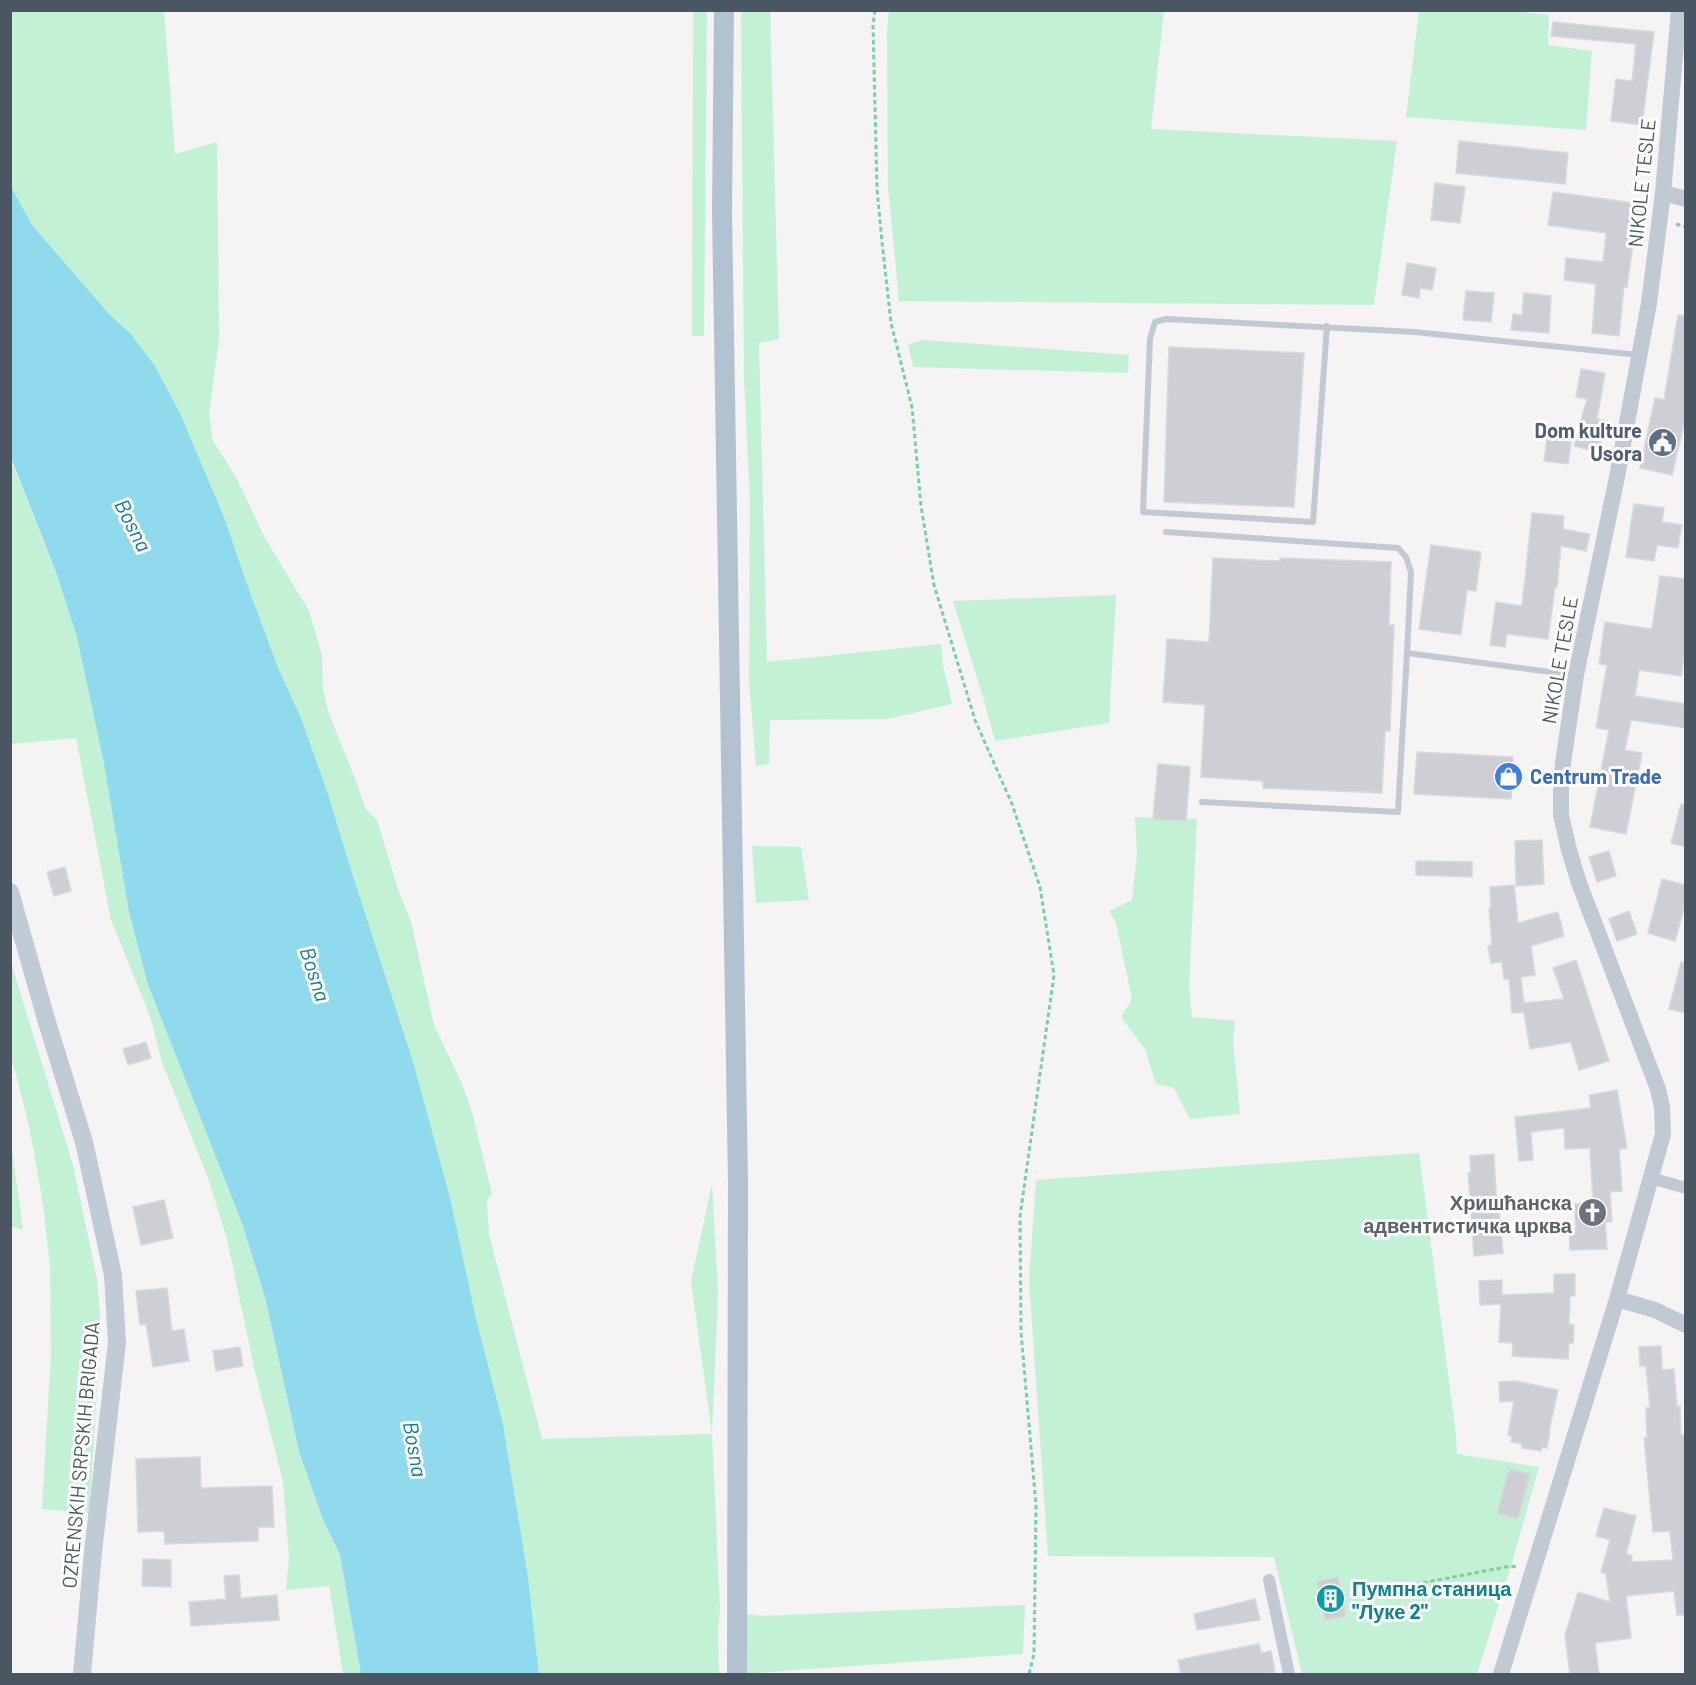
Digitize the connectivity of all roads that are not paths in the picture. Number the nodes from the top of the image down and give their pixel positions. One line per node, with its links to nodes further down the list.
1 (724, 10): 18 (main road)
2 (1679, 10): 3 (street, NIKOLE TESLE)
3 (1663, 193): 4 (street); 6 (street, NIKOLE TESLE)
4 (1686, 199)
5 (1327, 326): 5 (lane); 6 (lane)
6 (1640, 355): 9 (street, NIKOLE TESLE)
7 (1166, 532): 8 (lane)
8 (1407, 653): 9 (lane); 10 (lane)
9 (1576, 675): 12 (street, NIKOLE TESLE)
10 (1202, 802)
11 (10, 892): 17 (main road, OZRENSKIH SRPSKIH BRIGADA)
12 (1651, 1179): 13 (street); 14 (street, NIKOLE TESLE)
13 (1686, 1188)
14 (1617, 1299): 15 (street); 20 (street, NIKOLE TESLE)
15 (1686, 1325)
16 (1269, 1580): 19 (street)
17 (82, 1674)
18 (737, 1674)
19 (1289, 1674)
20 (1501, 1674)

